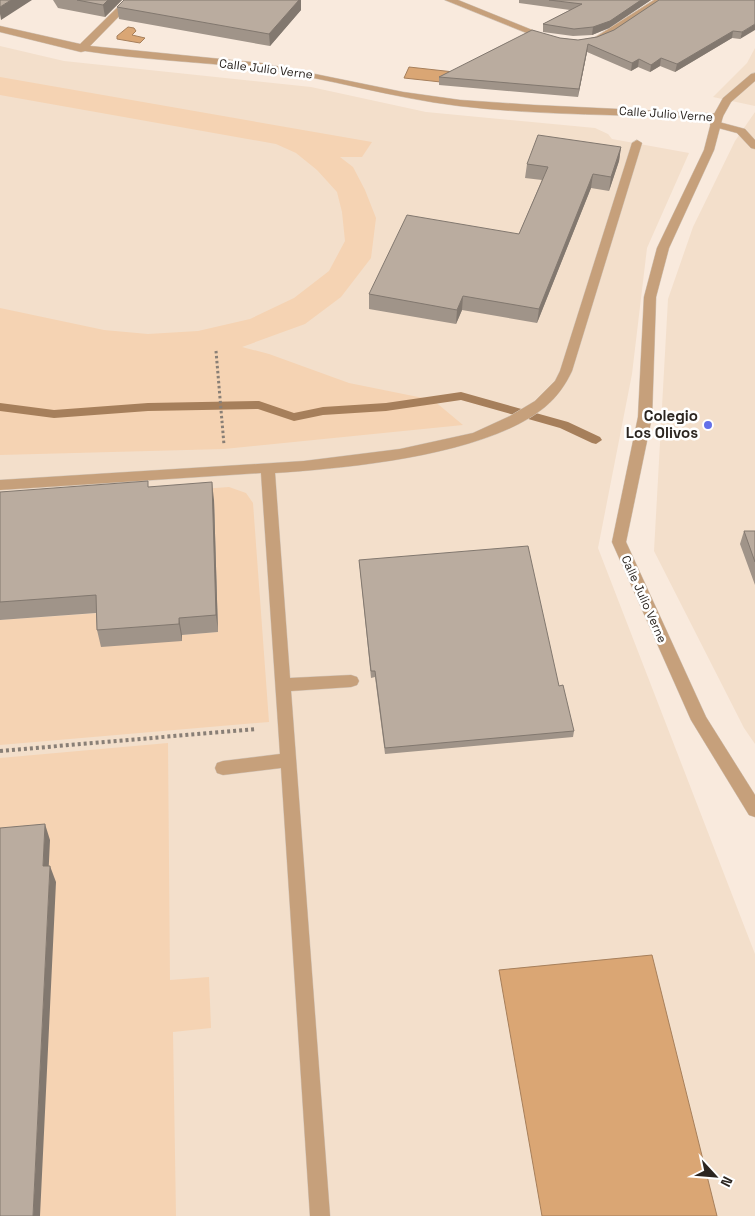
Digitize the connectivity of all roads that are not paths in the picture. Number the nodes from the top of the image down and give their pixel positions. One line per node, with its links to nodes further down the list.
1 (130, 0): 7 (street)
2 (450, 0): 5 (street)
3 (661, 0): 6 (street)
4 (0, 29): 7 (street, Calle Julio Verne)
5 (556, 40)
6 (584, 42)
7 (81, 49): 9 (street, Calle Julio Verne)
8 (755, 76): 9 (street)
9 (716, 120): 11 (street); 18 (street, Calle Julio Verne)
10 (637, 143): 12 (street)
11 (755, 146)
12 (268, 468): 13 (street); 15 (street)
13 (0, 485)
14 (351, 681): 15 (street)
15 (283, 685): 16 (street)
16 (289, 760): 17 (street); 19 (street)
17 (223, 768)
18 (755, 810)
19 (320, 1216)

